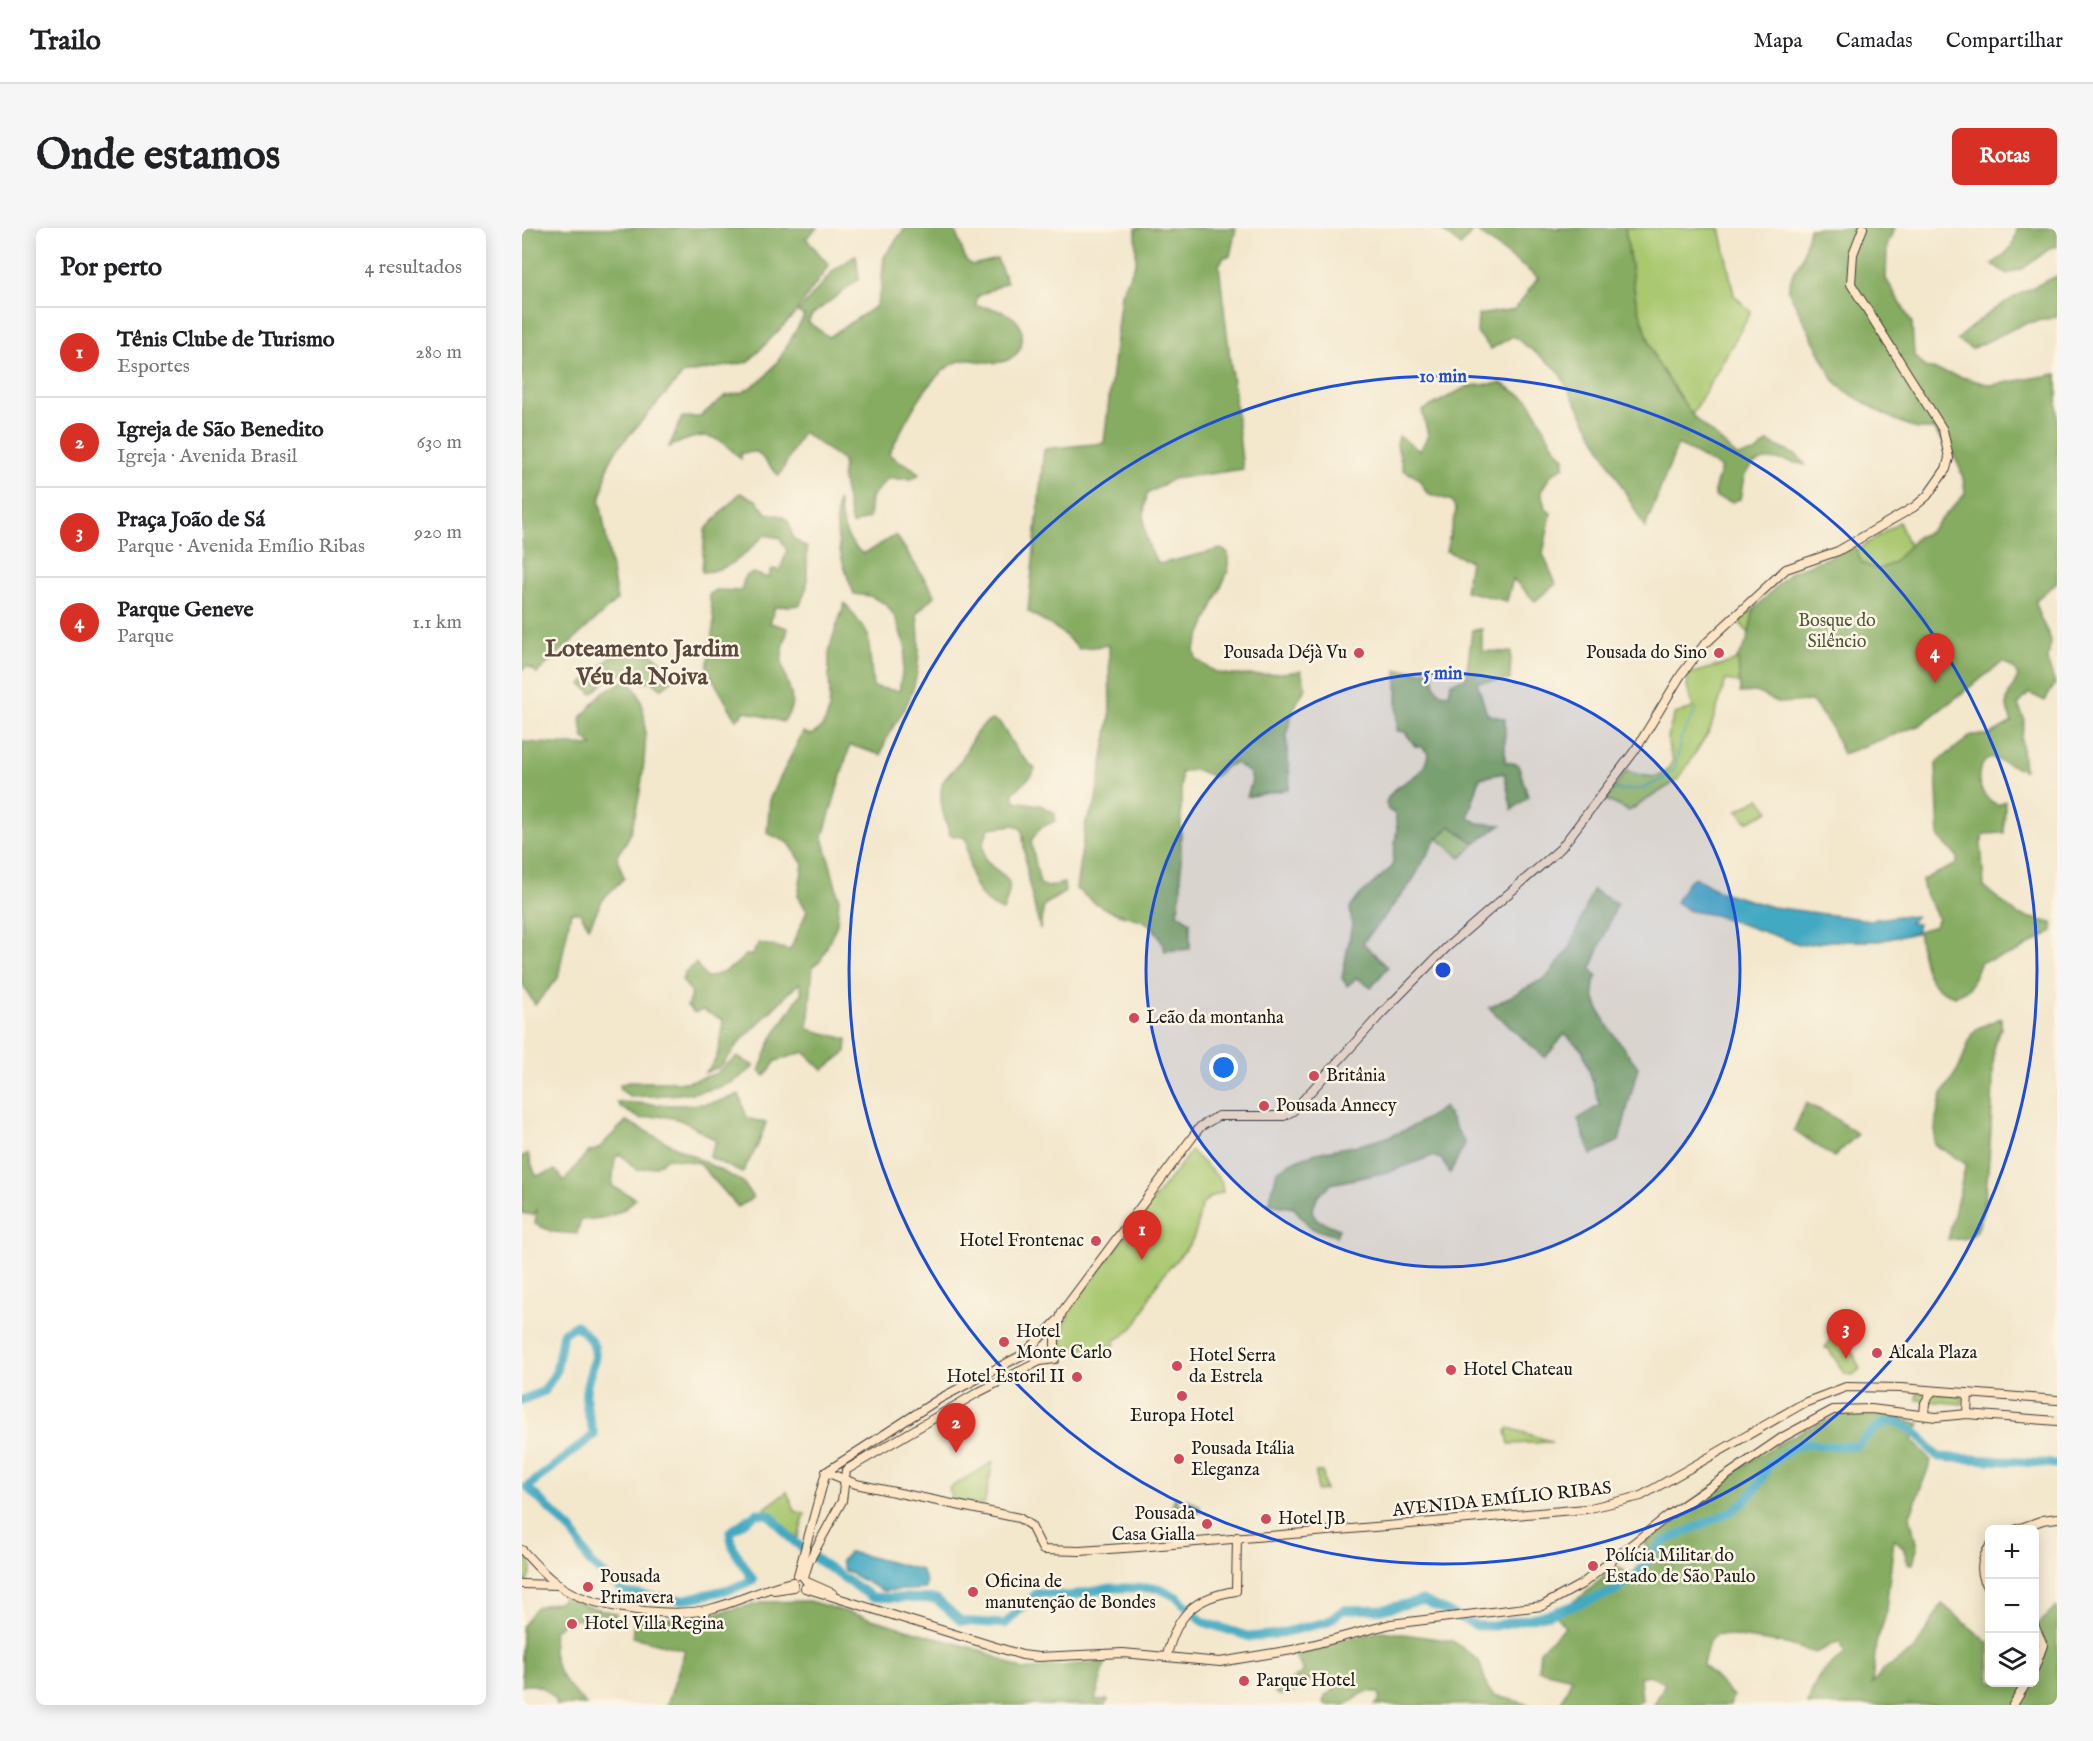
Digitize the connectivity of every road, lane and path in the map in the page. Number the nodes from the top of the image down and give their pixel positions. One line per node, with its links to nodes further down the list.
1 (1863, 228): 2 (street)
2 (1058, 1320): 3 (street); 4 (street)
3 (1041, 1339): 4 (street); 11 (street)
4 (1054, 1351): 12 (street)
5 (1932, 1391): 6 (street, AVENIDA EMÍLIO RIBAS); 9 (street); 16 (street, AVENIDA EMÍLIO RIBAS)
6 (1968, 1393): 7 (street, AVENIDA EMÍLIO RIBAS); 8 (street)
7 (2057, 1400)
8 (1967, 1414): 9 (street); 10 (street)
9 (1924, 1415): 27 (street)
10 (2057, 1421)
11 (826, 1472): 12 (street); 13 (street)
12 (840, 1478): 13 (street); 16 (street, AVENIDA EMÍLIO RIBAS); 19 (street)
13 (822, 1483): 19 (street)
14 (2057, 1518): 15 (street)
15 (2029, 1525)
16 (1237, 1537): 27 (street)
17 (522, 1550): 20 (street)
18 (1985, 1557): 22 (street)
19 (806, 1558): 21 (street)
20 (533, 1562): 24 (street); 25 (street)
21 (800, 1582): 25 (street); 27 (street)
22 (1985, 1583)
23 (522, 1584): 24 (street)
24 (533, 1584): 25 (street)
25 (558, 1585)
26 (2039, 1636): 28 (street)
27 (1167, 1655)
28 (2039, 1656)
29 (2024, 1687): 30 (street)
30 (2013, 1705)

